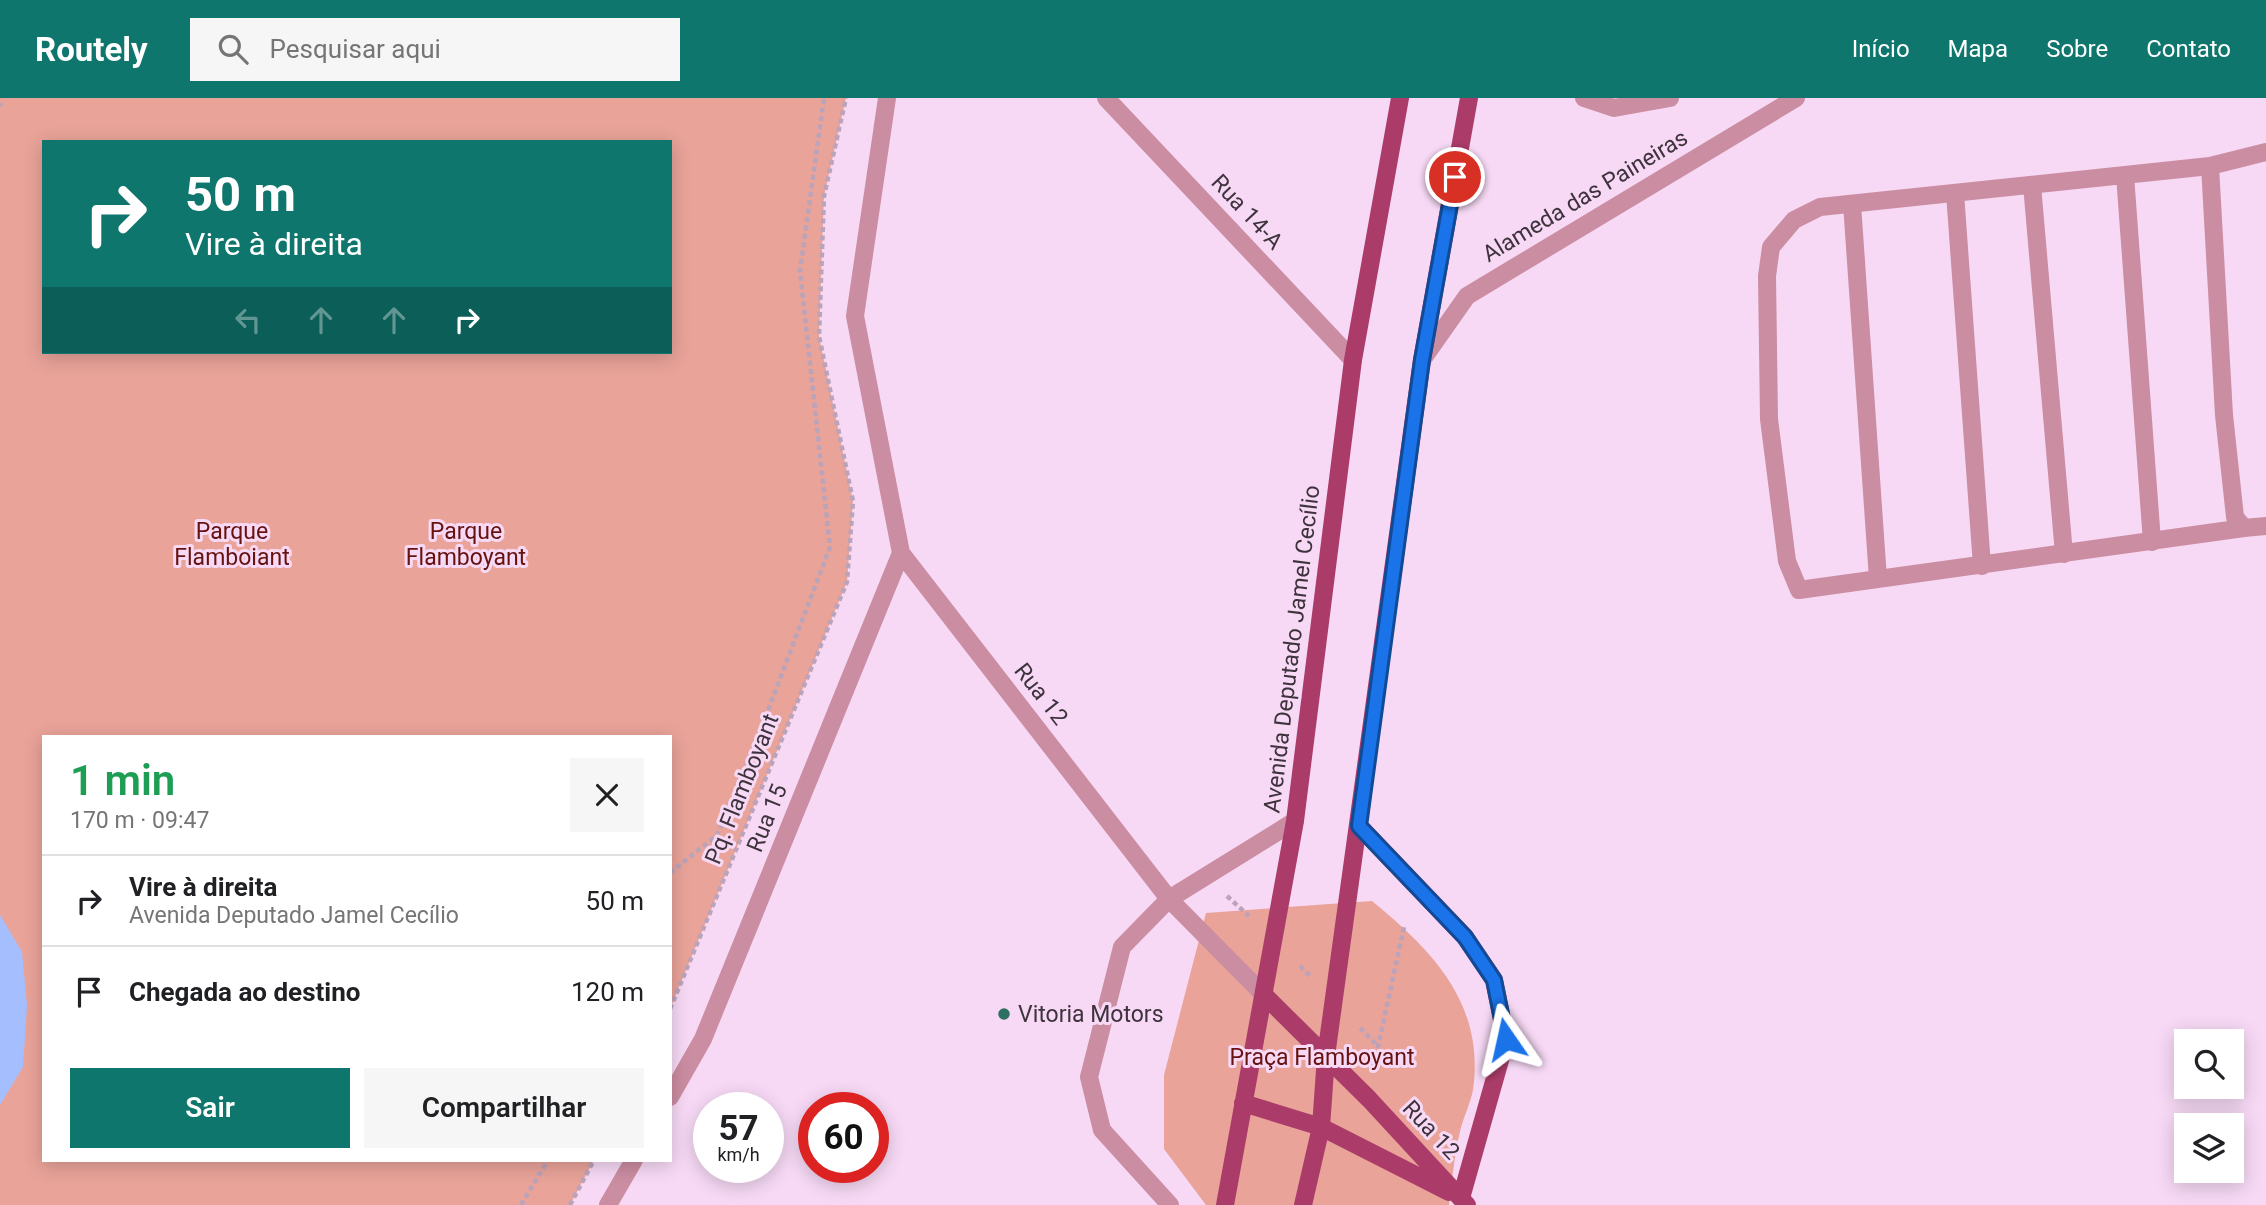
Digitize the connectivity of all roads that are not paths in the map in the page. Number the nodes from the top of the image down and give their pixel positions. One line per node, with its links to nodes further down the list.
1 (887, 98): 19 (street, Rua 12)
2 (1106, 98): 14 (street, Rua 14-A)
3 (1400, 98): 14 (main road, Avenida Deputado Jamel Cecílio)
4 (1469, 98): 15 (main road)
5 (1584, 98): 6 (street, Alameda das Paineiras)
6 (1670, 98)
7 (1796, 98): 15 (street, Alameda das Paineiras)
8 (2266, 152): 9 (street)
9 (2210, 166): 10 (street); 17 (street)
10 (2125, 175): 11 (street); 18 (street)
11 (2032, 185): 12 (street); 20 (street)
12 (1955, 193): 13 (street); 21 (street)
13 (1853, 204): 22 (street); 22 (street)
14 (1353, 360): 23 (main road, Avenida Deputado Jamel Cecílio)
15 (1422, 360): 24 (main road)
16 (2266, 526): 17 (street)
17 (2244, 528): 18 (street)
18 (2152, 542): 20 (street)
19 (901, 552): 25 (street, Rua 12); 28 (street, Rua 15)
20 (2064, 555): 21 (street)
21 (1982, 566): 22 (street)
22 (1878, 579)
23 (1295, 821): 25 (street); 26 (main road, Avenida Deputado Jamel Cecílio)
24 (1359, 826): 27 (main road); 32 (main road)
25 (1169, 899): 26 (street, Rua 12); 34 (street)
26 (1264, 995): 27 (main road, Rua 12); 29 (main road, Avenida Deputado Jamel Cecílio)
27 (1326, 1056): 30 (main road); 32 (main road, Rua 12)
28 (672, 1094)
29 (1243, 1103): 30 (main road, Rua 12); 35 (main road, Avenida Deputado Jamel Cecílio)
30 (1321, 1127): 32 (main road, Rua 12); 36 (main road)
31 (633, 1162): 33 (street)
32 (1464, 1201)
33 (608, 1205)
34 (1170, 1205)
35 (1225, 1205)
36 (1303, 1205)

